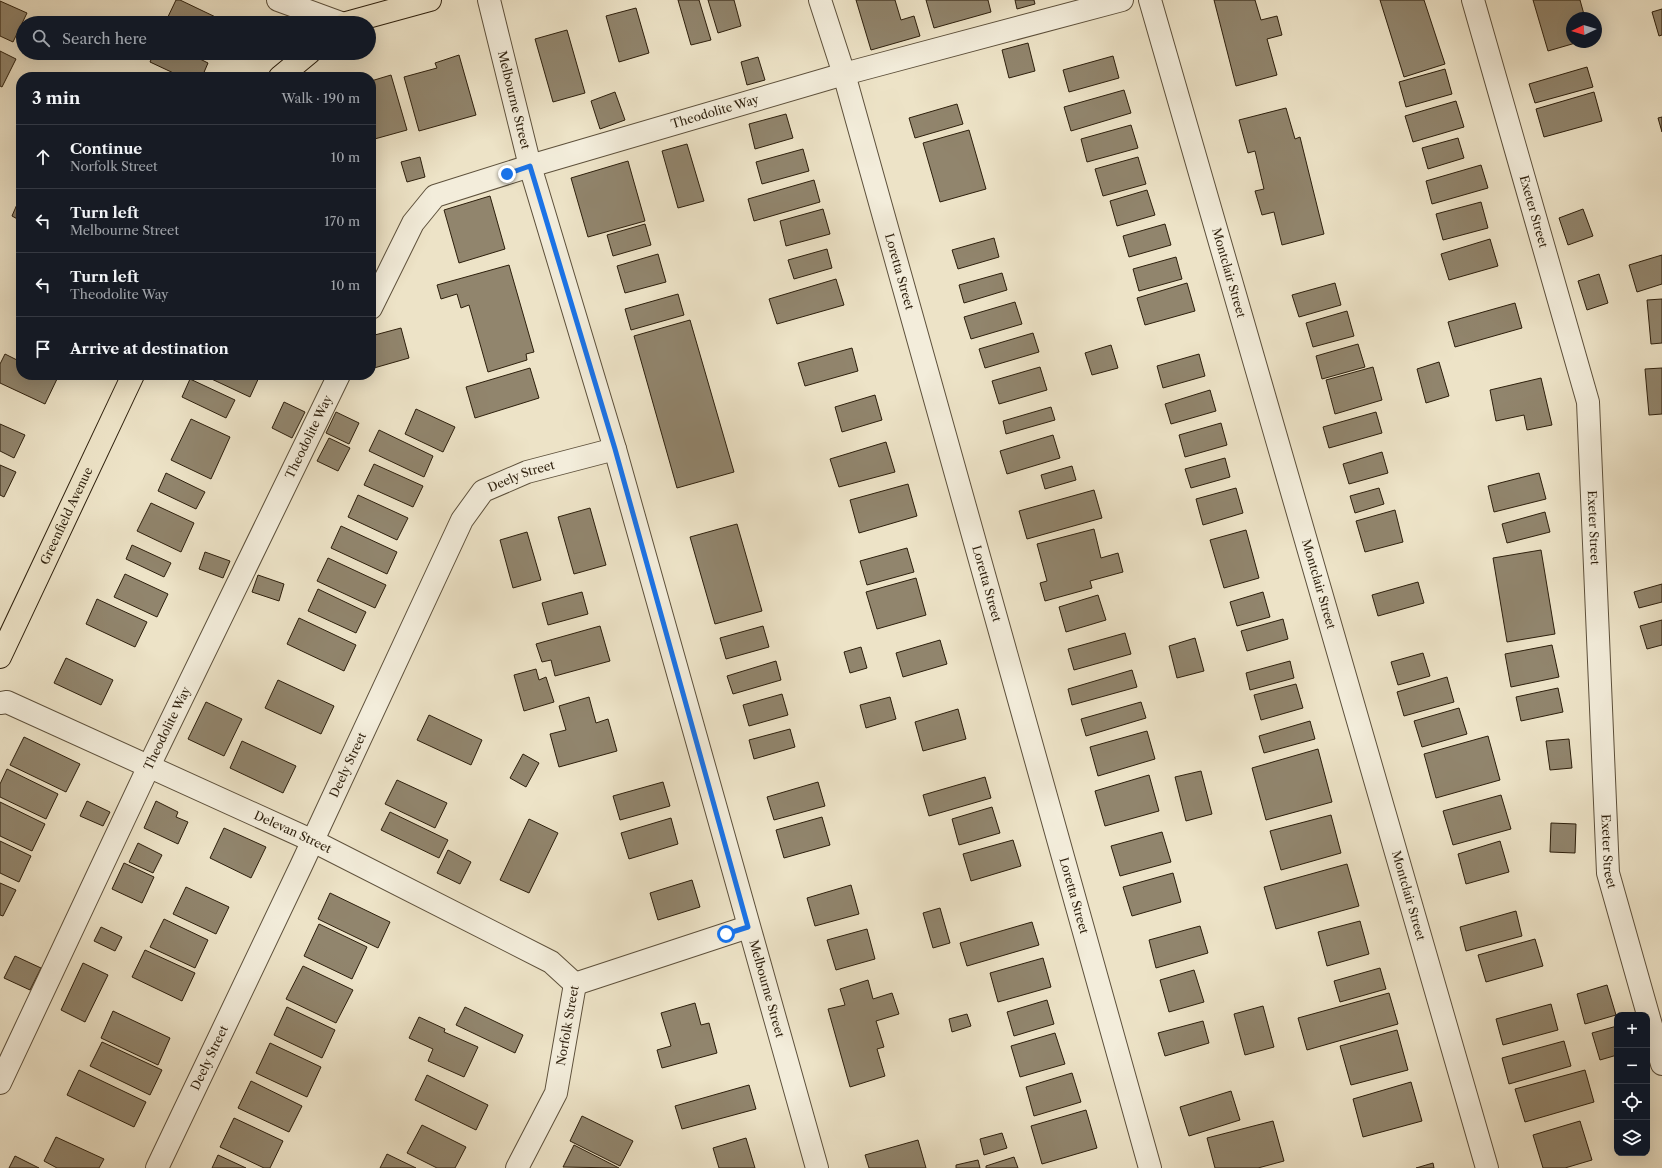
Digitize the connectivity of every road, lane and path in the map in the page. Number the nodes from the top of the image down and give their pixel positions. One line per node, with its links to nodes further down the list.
1 (278, 0): 8 (street)
2 (430, 0): 9 (main road)
3 (489, 0): 13 (street, Melbourne Street)
4 (820, 0): 12 (street, Loretta Street)
5 (1122, 0): 12 (street, Theodolite Way)
6 (1150, 0): 30 (street, Montclair Street)
7 (1472, 0): 24 (street, Exeter Street)
8 (322, 16)
9 (372, 16)
10 (301, 60): 11 (main road)
11 (286, 72)
12 (844, 74): 13 (street, Theodolite Way); 29 (street, Loretta Street)
13 (530, 166): 14 (street, Theodolite Way); 17 (street, Melbourne Street)
14 (376, 298)
15 (131, 380): 18 (main road, Greenfield Avenue)
16 (337, 380): 20 (street, Theodolite Way)
17 (615, 449): 21 (street, Deely Street); 22 (street, Melbourne Street)
18 (0, 657)
19 (0, 703): 20 (street, Delevan Street)
20 (149, 766): 21 (street, Delevan Street); 25 (street, Theodolite Way)
21 (312, 841): 23 (street, Delevan Street); 26 (street, Deely Street)
22 (748, 927): 23 (street, Norfolk Street); 28 (street, Melbourne Street)
23 (575, 984): 27 (street, Norfolk Street)
24 (1662, 1064)
25 (0, 1083)
26 (157, 1168)
27 (517, 1168)
28 (817, 1168)
29 (1150, 1168)
30 (1486, 1168)

